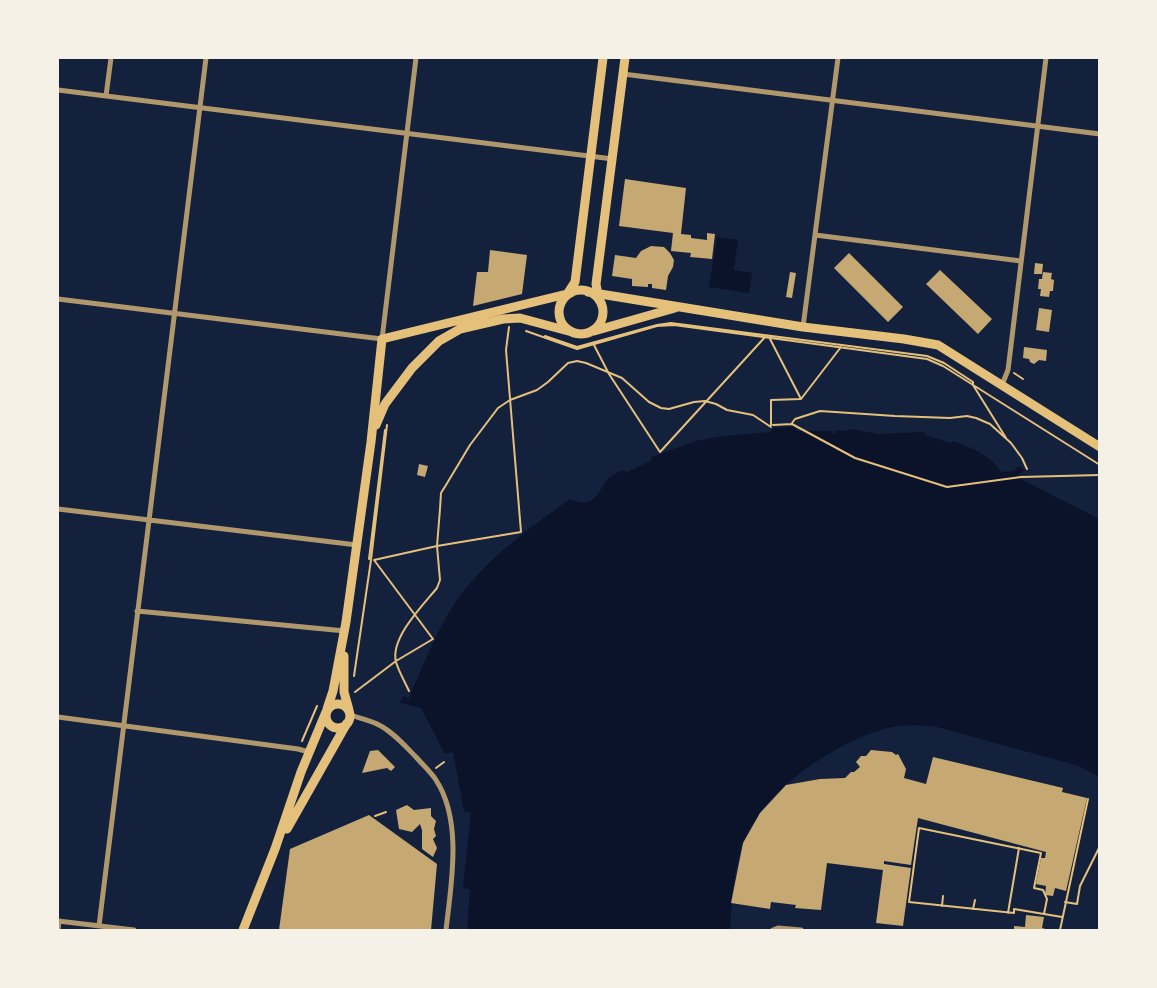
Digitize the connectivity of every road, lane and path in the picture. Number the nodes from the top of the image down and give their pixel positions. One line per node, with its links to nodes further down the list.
1 (111, 58): 10 (street)
2 (206, 58): 12 (street)
3 (416, 58): 14 (street)
4 (603, 58): 16 (main road)
5 (625, 58): 8 (main road)
6 (838, 58): 11 (street)
7 (1046, 58): 13 (street)
8 (623, 74): 11 (street); 17 (main road)
9 (58, 90): 10 (street)
10 (106, 96): 12 (street)
11 (832, 100): 13 (street); 18 (street)
12 (200, 108): 14 (street); 24 (street)
13 (1038, 126): 15 (street); 19 (street)
14 (407, 133): 16 (street); 33 (street)
15 (1100, 134)
16 (591, 156): 17 (street); 20 (main road)
17 (613, 159): 21 (main road)
18 (815, 235): 19 (street); 29 (street)
19 (1021, 261): 38 (street)
20 (568, 295): 21 (main road); 30 (main road); 33 (main road)
21 (595, 295): 23 (main road); 31 (main road)
22 (58, 299): 24 (street)
23 (678, 307): 29 (main road); 31 (main road)
24 (175, 314): 33 (street); 51 (street)
25 (508, 326): 26 (path); 27 (path); 40 (path)
26 (503, 327)
27 (514, 327)
28 (520, 327): 34 (path)
29 (803, 327): 38 (main road)
30 (572, 332): 31 (main road); 45 (main road)
31 (590, 332)
32 (768, 336): 34 (path); 35 (path); 39 (path); 41 (path)
33 (382, 339): 45 (main road)
34 (594, 344): 36 (path)
35 (842, 346): 37 (path); 39 (path)
36 (609, 374): 40 (path); 41 (path); 41 (path)
37 (973, 385): 44 (path); 47 (path)
38 (1002, 385): 46 (main road)
39 (801, 398): 41 (path)
40 (510, 400): 53 (path); 53 (path)
41 (705, 401)
42 (792, 424): 43 (path); 44 (path); 49 (path)
43 (773, 425)
44 (1006, 438): 48 (path)
45 (371, 442): 52 (main road)
46 (1100, 447)
47 (1100, 466)
48 (1027, 470)
49 (1100, 475)
50 (58, 509): 51 (street)
51 (149, 520): 52 (street); 55 (street)
52 (358, 545): 57 (main road)
53 (437, 546): 56 (path); 56 (path)
54 (369, 559): 59 (path)
55 (137, 611): 57 (street); 66 (street)
56 (415, 616): 58 (path); 58 (path)
57 (345, 631): 63 (main road); 64 (main road)
58 (396, 661): 60 (path); 61 (path)
59 (354, 679)
60 (354, 687)
61 (410, 691)
62 (319, 701): 67 (path)
63 (327, 711): 64 (main road); 64 (main road); 68 (main road)
64 (348, 716): 74 (main road); 88 (street)
65 (58, 717): 66 (street)
66 (123, 727): 68 (street); 84 (street)
67 (302, 740)
68 (309, 752): 74 (main road)
69 (1088, 799): 77 (path)
70 (386, 812): 71 (path)
71 (375, 816)
72 (1100, 846): 77 (path)
73 (1019, 848): 78 (path); 80 (path); 81 (path)
74 (275, 849): 87 (main road)
75 (943, 896): 78 (path)
76 (975, 900): 79 (path)
77 (1065, 902): 82 (path)
78 (942, 906): 79 (path)
79 (974, 909): 80 (path)
80 (1008, 912): 81 (path)
81 (1044, 914): 82 (path)
82 (1062, 917): 91 (path)
83 (58, 921): 84 (street); 85 (street)
84 (99, 926): 86 (street)
85 (58, 930)
86 (134, 930)
87 (243, 930)
88 (446, 930)
89 (773, 930): 90 (street)
90 (801, 930)
91 (1060, 930)

